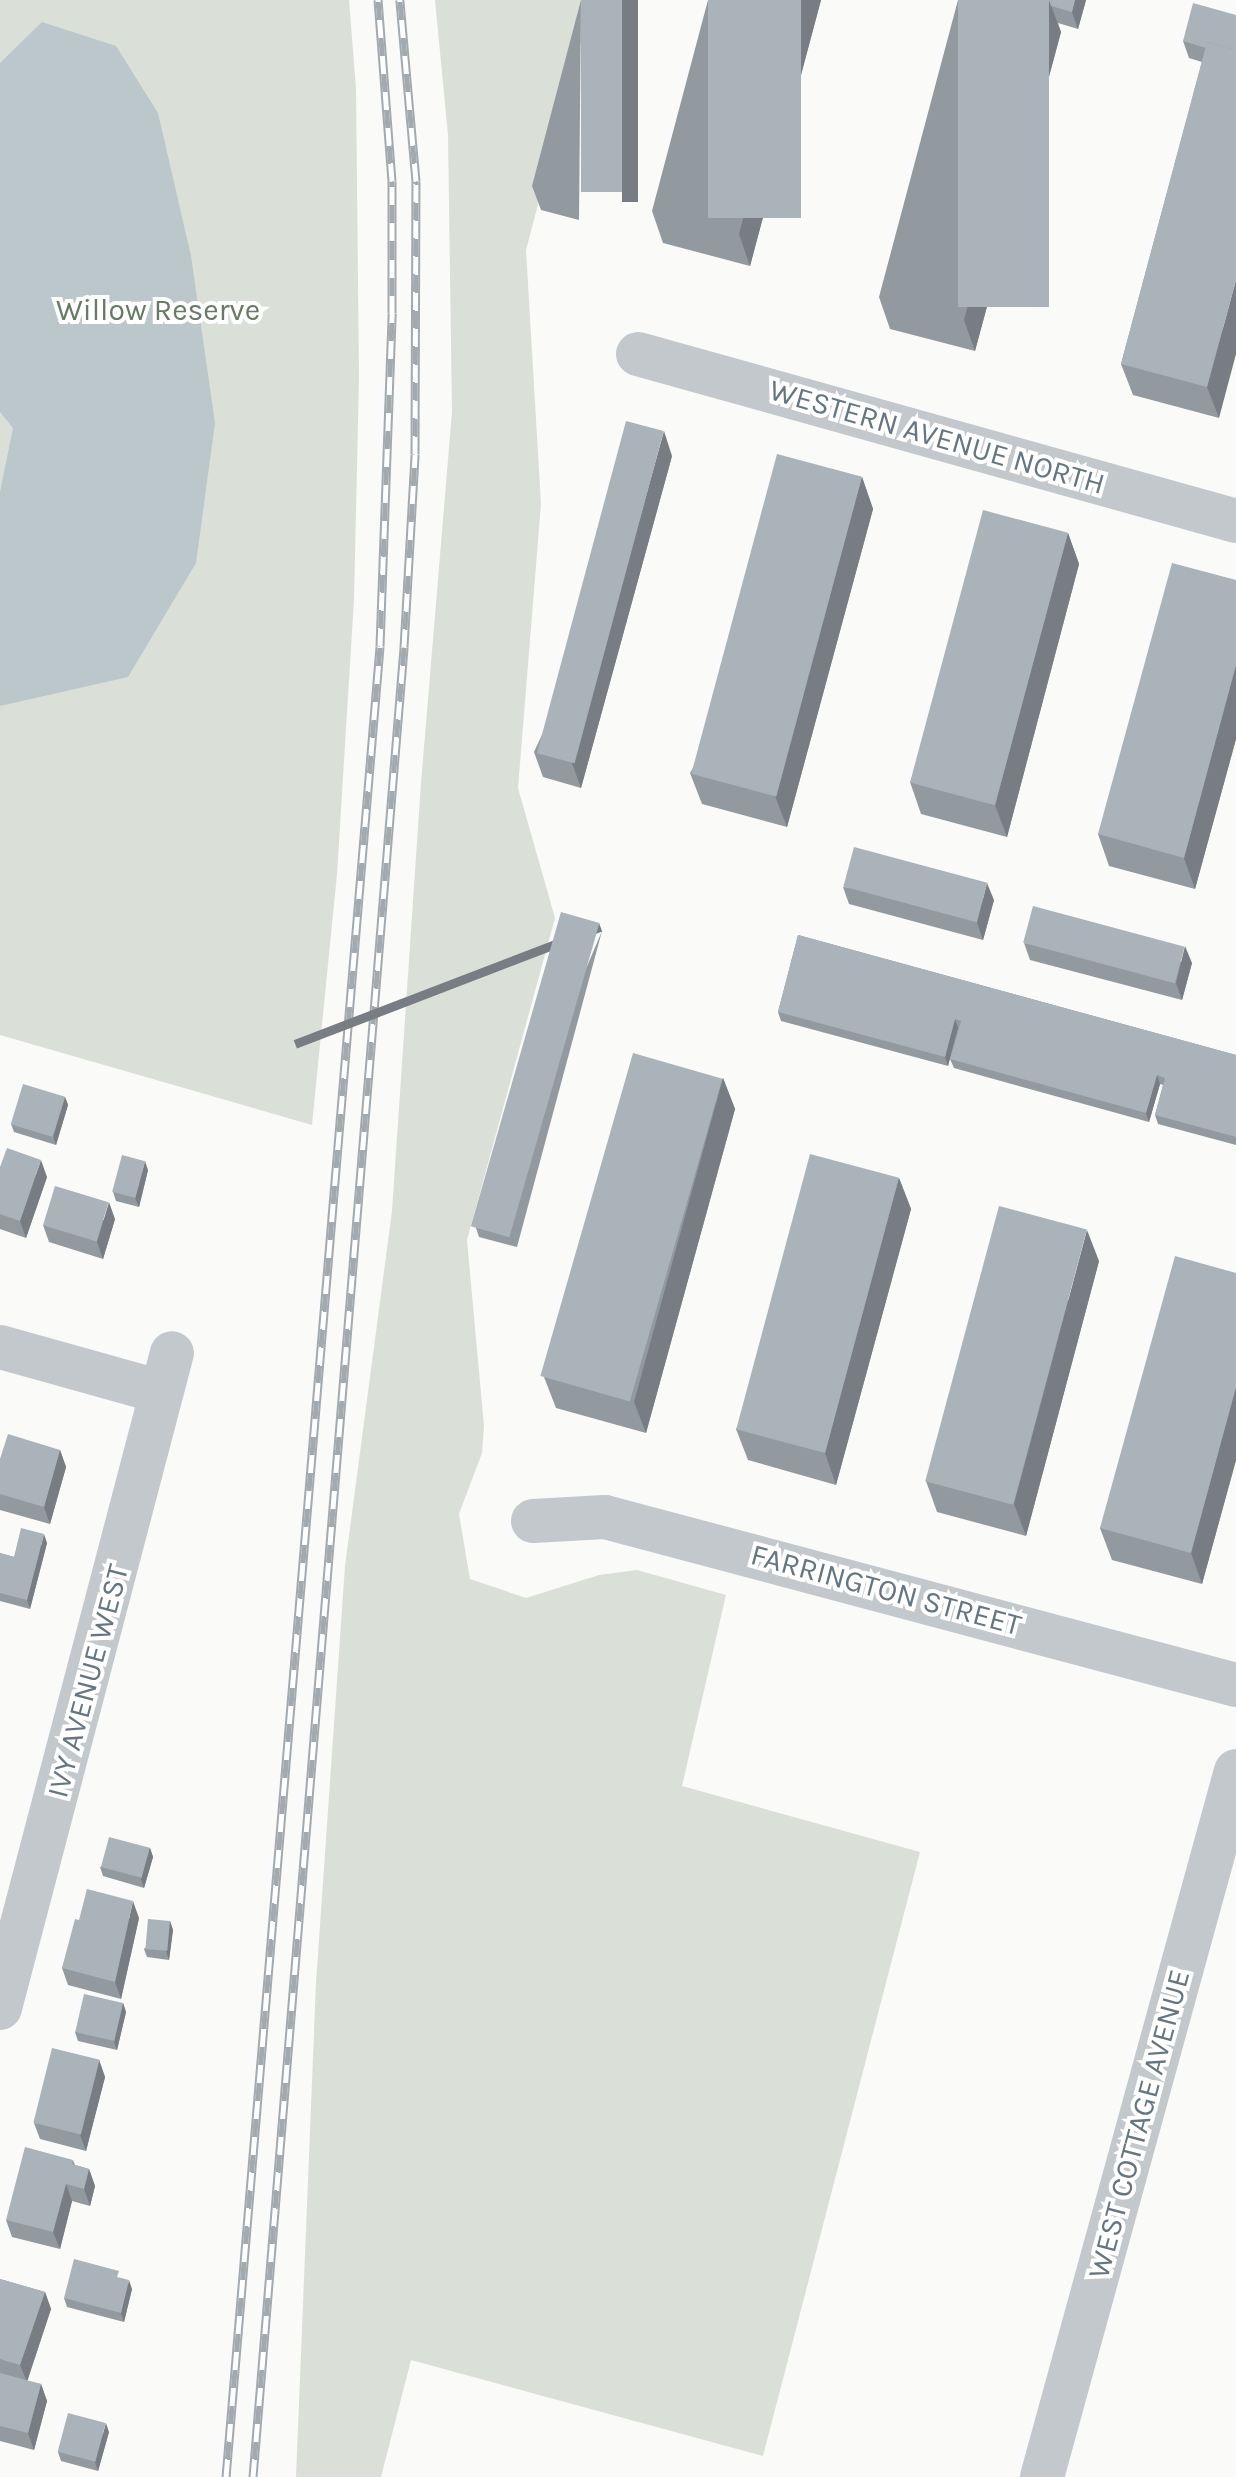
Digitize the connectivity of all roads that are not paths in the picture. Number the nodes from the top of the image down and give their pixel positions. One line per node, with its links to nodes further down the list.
1 (638, 354): 2 (street, WESTERN AVENUE NORTH)
2 (1236, 521)
3 (0, 1347): 7 (street, IVY AVENUE WEST)
4 (533, 1521): 5 (street, FARRINGTON STREET)
5 (1236, 1685)
6 (1236, 1771): 9 (street, WEST COTTAGE AVENUE)
7 (10, 1933): 8 (street, IVY AVENUE WEST)
8 (0, 2008)
9 (1042, 2477)

